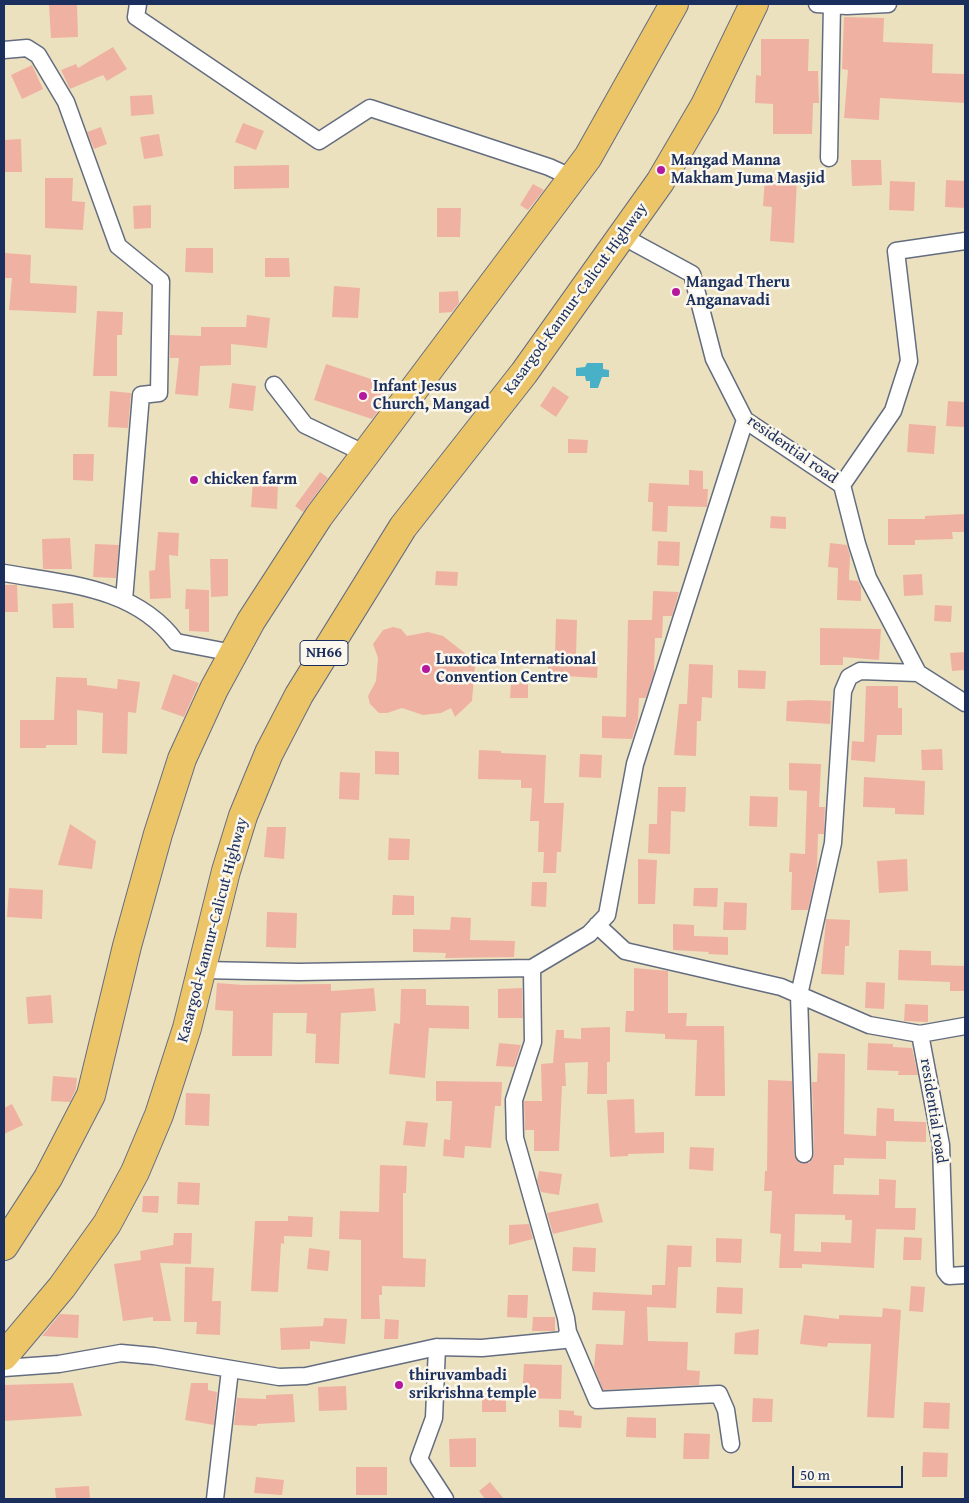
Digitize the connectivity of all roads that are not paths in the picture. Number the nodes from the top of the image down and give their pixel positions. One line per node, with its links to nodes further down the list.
1 (138, 4): 8 (street)
2 (674, 4): 8 (highway)
3 (754, 4): 9 (highway, Kasargod-Kannur-Calicut Highway / NH66)
4 (825, 4): 5 (street); 7 (street)
5 (888, 4)
6 (4, 50): 16 (street)
7 (830, 158)
8 (573, 178): 13 (highway)
9 (622, 236): 12 (street, residential road); 22 (highway, Kasargod-Kannur-Calicut Highway / NH66)
10 (965, 241): 14 (street)
11 (274, 385): 13 (street)
12 (745, 420): 14 (street, residential road); 20 (street)
13 (366, 454): 17 (highway)
14 (842, 485): 18 (street, residential road)
15 (4, 573): 16 (street)
16 (124, 600): 17 (street)
17 (234, 653): 27 (highway)
18 (918, 673): 19 (street, residential road); 23 (street)
19 (965, 703)
20 (597, 925): 21 (street); 23 (street)
21 (532, 968): 22 (street); 29 (street)
22 (202, 970): 31 (highway, Kasargod-Kannur-Calicut Highway / NH66)
23 (799, 995): 25 (street); 26 (street)
24 (965, 1026): 25 (street)
25 (920, 1034): 28 (street, residential road)
26 (804, 1154)
27 (4, 1246)
28 (965, 1275)
29 (568, 1332): 30 (street); 34 (street)
30 (437, 1347): 33 (street); 36 (street)
31 (4, 1356)
32 (4, 1368): 33 (street)
33 (230, 1370): 35 (street)
34 (731, 1444)
35 (215, 1499)
36 (446, 1499)

